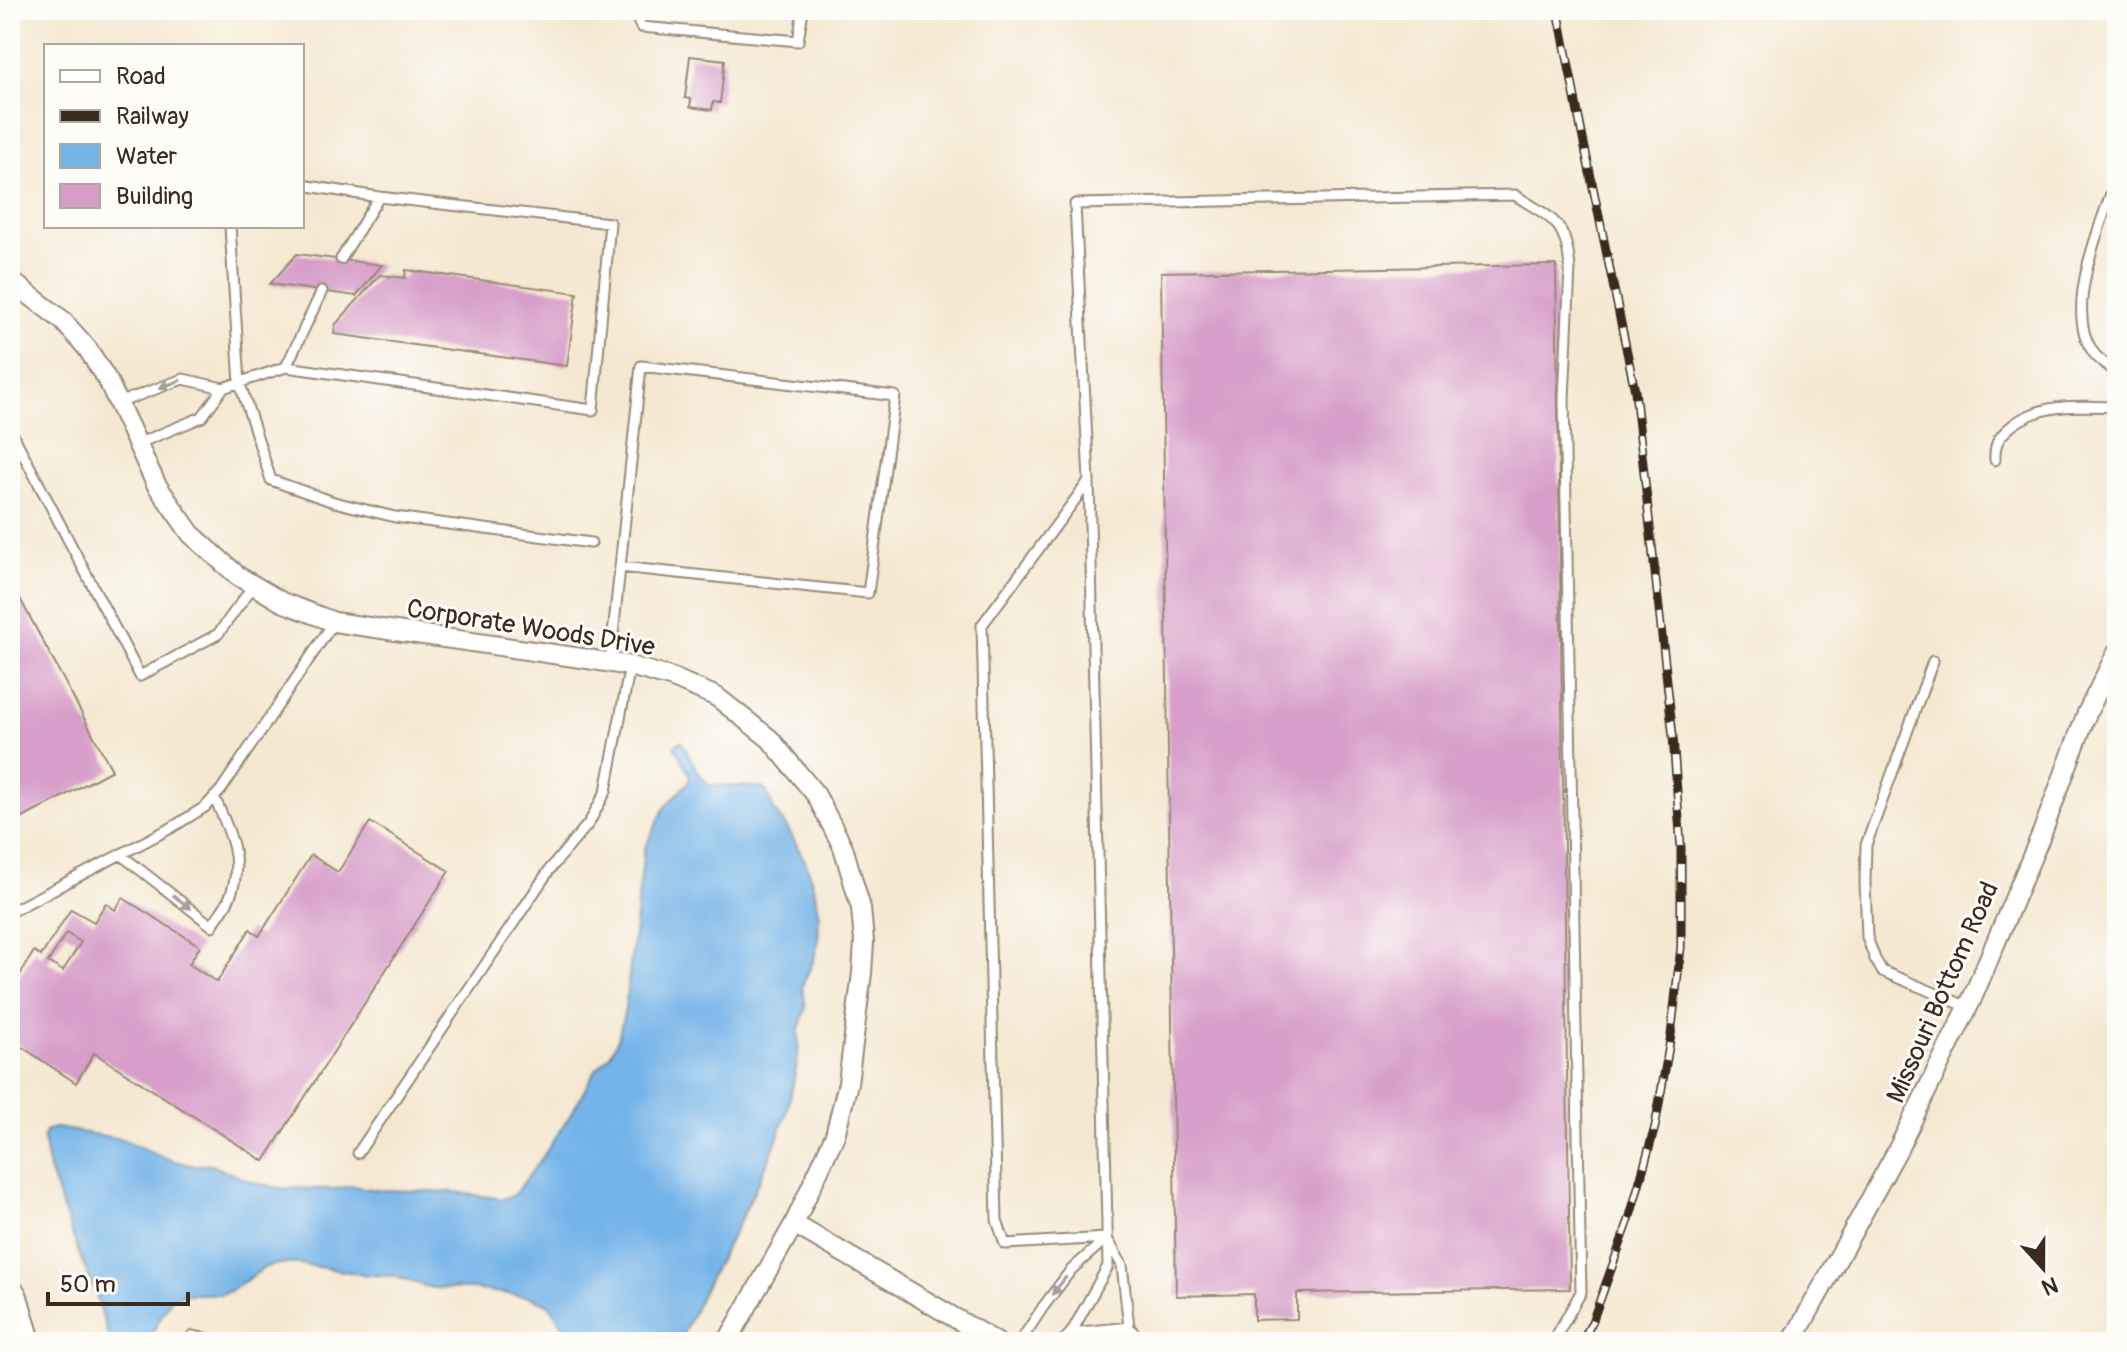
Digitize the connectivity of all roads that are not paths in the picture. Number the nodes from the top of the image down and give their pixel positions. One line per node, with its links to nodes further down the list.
1 (633, 10): 2 (lane)
2 (803, 10)
3 (2117, 177): 11 (lane)
4 (304, 185): 5 (lane)
5 (379, 197): 7 (lane); 10 (lane)
6 (230, 228): 12 (lane)
7 (341, 259)
8 (10, 280): 14 (street, Corporate Woods Drive)
9 (322, 291): 10 (lane)
10 (286, 367): 12 (lane)
11 (2117, 373)
12 (240, 384): 13 (lane); 20 (lane)
13 (223, 388): 14 (lane, one-way to 14); 17 (lane)
14 (118, 403): 17 (street, Corporate Woods Drive)
15 (2117, 407): 18 (lane)
16 (10, 429): 22 (lane)
17 (137, 444): 22 (street, Corporate Woods Drive)
18 (1995, 460)
19 (1089, 481): 34 (lane); 34 (lane); 46 (lane)
20 (591, 543)
21 (620, 567): 21 (lane); 26 (lane)
22 (254, 585): 23 (street, Corporate Woods Drive)
23 (334, 622): 26 (street, Corporate Woods Drive); 28 (lane)
24 (2117, 652): 31 (street, Missouri Bottom Road)
25 (1933, 661): 31 (lane)
26 (610, 663): 27 (street, Corporate Woods Drive)
27 (630, 666): 32 (lane); 33 (street, Corporate Woods Drive)
28 (214, 797): 29 (lane); 29 (lane, one-way to 28)
29 (120, 854): 30 (lane)
30 (10, 912)
31 (1968, 1007): 47 (street, Missouri Bottom Road)
32 (358, 1153)
33 (794, 1224): 41 (street, Corporate Woods Drive); 42 (street)
34 (1107, 1238): 36 (lane); 37 (lane); 43 (lane, one-way to 43)
35 (10, 1298): 39 (highway)
36 (1129, 1327): 37 (lane); 45 (lane)
37 (1071, 1333): 44 (lane)
38 (192, 1336): 40 (lane)
39 (23, 1342)
40 (225, 1342)
41 (727, 1342)
42 (996, 1342)
43 (1020, 1342)
44 (1062, 1342)
45 (1142, 1342)
46 (1553, 1342)
47 (1792, 1342)

